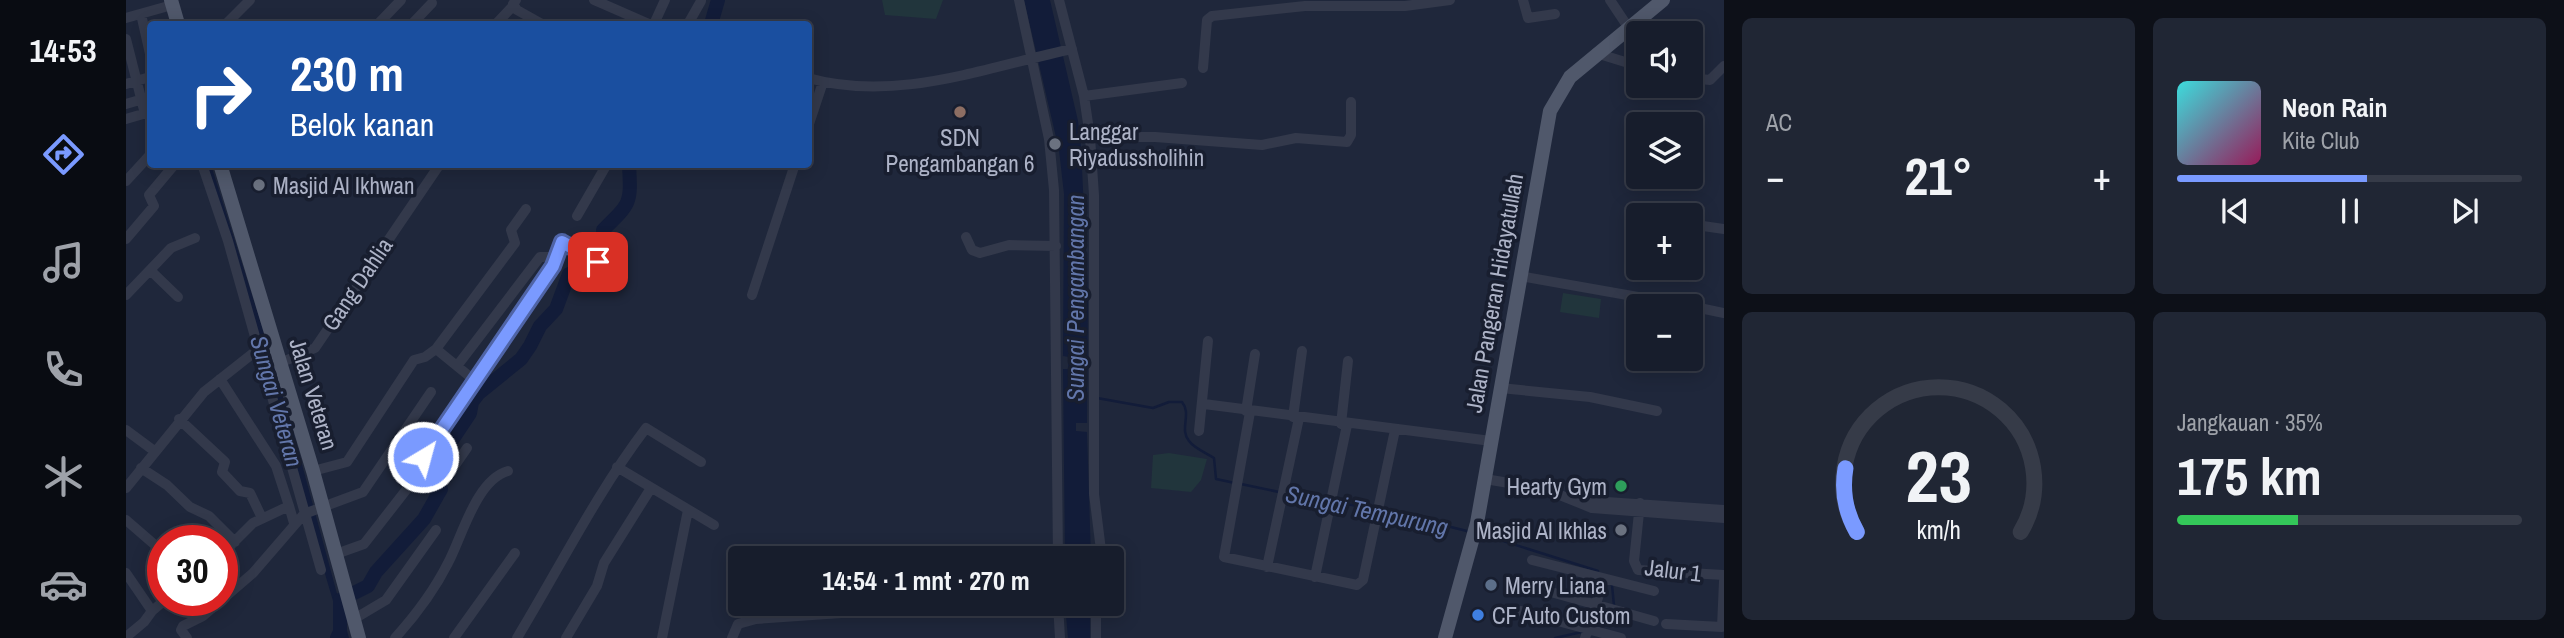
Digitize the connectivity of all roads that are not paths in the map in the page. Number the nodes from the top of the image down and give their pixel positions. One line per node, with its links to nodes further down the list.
1 (250, 0): 21 (street)
2 (401, 0): 22 (street)
3 (594, 0): 26 (street)
4 (665, 0): 27 (street)
5 (1019, 0): 38 (street)
6 (1059, 0): 35 (street)
7 (1450, 0): 12 (street)
8 (1523, 0): 17 (street)
9 (1610, 0): 30 (street)
10 (1662, 0): 29 (main road, Jalan Pangeran Hidayatullah)
11 (701, 1): 28 (street)
12 (1436, 1): 15 (street)
13 (432, 3): 23 (street)
14 (515, 3): 24 (street); 25 (street)
15 (1370, 3): 42 (street)
16 (170, 4): 18 (street); 20 (main road)
17 (1555, 13)
18 (141, 15): 19 (street); 31 (street)
19 (126, 18)
20 (177, 21)
21 (229, 21)
22 (381, 21)
23 (415, 21)
24 (499, 21)
25 (538, 21)
26 (631, 21)
27 (653, 21)
28 (690, 21)
29 (1636, 21)
30 (1626, 24)
31 (147, 28)
32 (1626, 29): 36 (main road, Jalan Pangeran Hidayatullah)
33 (147, 30): 34 (street)
34 (126, 38): 39 (street)
35 (1069, 49): 38 (street); 48 (street)
36 (1596, 53): 40 (street); 75 (main road, Jalan Pangeran Hidayatullah)
37 (147, 56): 39 (street)
38 (1033, 58): 46 (street); 71 (street)
39 (129, 61): 45 (street)
40 (1626, 62)
41 (1724, 66): 44 (street)
42 (1203, 68)
43 (812, 79): 46 (street)
44 (1703, 79)
45 (131, 82): 49 (street)
46 (823, 82): 53 (street)
47 (1182, 83): 48 (street)
48 (1084, 96): 55 (street)
49 (146, 99): 51 (street)
50 (1351, 102): 55 (street)
51 (126, 104)
52 (147, 113): 54 (street)
53 (812, 115)
54 (126, 119)
55 (1090, 137): 130 (street)
56 (147, 158): 63 (street)
57 (172, 168): 70 (street)
58 (203, 168): 83 (street)
59 (221, 168): 83 (main road, Jalan Veteran)
60 (437, 168): 88 (street, Gang Dahlia)
61 (605, 168): 65 (street)
62 (794, 168): 77 (street)
63 (126, 181)
64 (526, 209): 84 (street)
65 (577, 216)
66 (1703, 226): 67 (street)
67 (1724, 229)
68 (966, 237): 71 (street)
69 (195, 238): 73 (street)
70 (126, 239)
71 (1056, 246): 129 (street)
72 (554, 257): 74 (street); 89 (street); 91 (street)
73 (150, 270): 76 (street); 79 (street)
74 (593, 275)
75 (1520, 276): 78 (street); 92 (main road, Jalan Pangeran Hidayatullah)
76 (126, 295)
77 (752, 295)
78 (1626, 295)
79 (178, 297)
80 (1703, 309): 81 (street)
81 (1724, 313)
82 (1208, 341): 94 (street)
83 (265, 344): 88 (main road, Jalan Veteran); 90 (street); 119 (street)
84 (436, 349): 89 (street); 110 (street)
85 (1302, 351): 97 (street)
86 (1255, 354): 95 (street)
87 (1348, 360): 99 (street)
88 (280, 363): 110 (main road, Jalan Veteran)
89 (457, 366): 91 (street)
90 (220, 379): 98 (street); 115 (street)
91 (474, 380): 109 (street)
92 (1500, 388): 96 (street); 103 (main road, Jalan Pangeran Hidayatullah)
93 (431, 391): 117 (street)
94 (1204, 404): 95 (street); 101 (street)
95 (1248, 411): 97 (street); 134 (street)
96 (1657, 411)
97 (1296, 417): 99 (street); 134 (street)
98 (179, 419): 105 (street); 121 (street)
99 (1344, 424): 100 (street); 138 (street)
100 (1395, 430): 103 (street); 138 (street)
101 (1199, 431)
102 (127, 433): 105 (street)
103 (1491, 441): 112 (main road, Jalan Pangeran Hidayatullah)
104 (467, 448): 109 (street)
105 (153, 450): 108 (street)
106 (701, 462): 107 (street)
107 (617, 467): 114 (street); 161 (street)
108 (141, 468): 113 (street); 125 (street)
109 (426, 468): 132 (street)
110 (313, 471): 117 (main road, Jalan Veteran)
111 (508, 471): 159 (street)
112 (1485, 479): 116 (street); 167 (main road, Jalan Pangeran Hidayatullah)
113 (126, 488)
114 (651, 488): 118 (street); 162 (street)
115 (289, 506): 121 (street); 123 (street)
116 (1640, 507): 120 (street); 137 (street, Jalur 1)
117 (321, 509): 119 (street); 132 (main road, Jalan Veteran)
118 (688, 510): 124 (street); 163 (street)
119 (305, 514): 123 (street); 135 (street)
120 (1724, 515)
121 (262, 518): 128 (street)
122 (126, 520): 127 (street)
123 (294, 523): 157 (street)
124 (714, 524)
125 (218, 525)
126 (436, 530): 151 (street)
127 (147, 538)
128 (238, 539)
129 (1058, 546)
130 (1100, 546)
131 (515, 553): 160 (street)
132 (336, 554): 151 (main road, Jalan Veteran)
133 (1532, 560): 139 (street)
134 (1268, 567): 138 (street)
135 (321, 570)
136 (126, 573): 142 (street)
137 (1724, 575)
138 (1315, 577)
139 (1604, 579): 143 (street); 144 (street)
140 (1724, 581): 153 (street)
141 (1526, 585): 144 (street)
142 (131, 590): 145 (street)
143 (1654, 591)
144 (1596, 604): 152 (street); 154 (street)
145 (147, 606)
146 (1521, 611): 154 (street)
147 (149, 616): 155 (street)
148 (799, 616): 164 (street)
149 (1059, 616): 165 (street)
150 (1096, 616): 166 (street)
151 (354, 619): 158 (main road, Jalan Veteran)
152 (1654, 621)
153 (1666, 624)
154 (1586, 634): 156 (street)
155 (126, 637)
156 (1616, 637)
157 (187, 638)
158 (359, 638)
159 (395, 638)
160 (454, 638)
161 (517, 638)
162 (566, 638)
163 (662, 638)
164 (732, 638)
165 (1060, 638)
166 (1096, 638)
167 (1445, 638)

